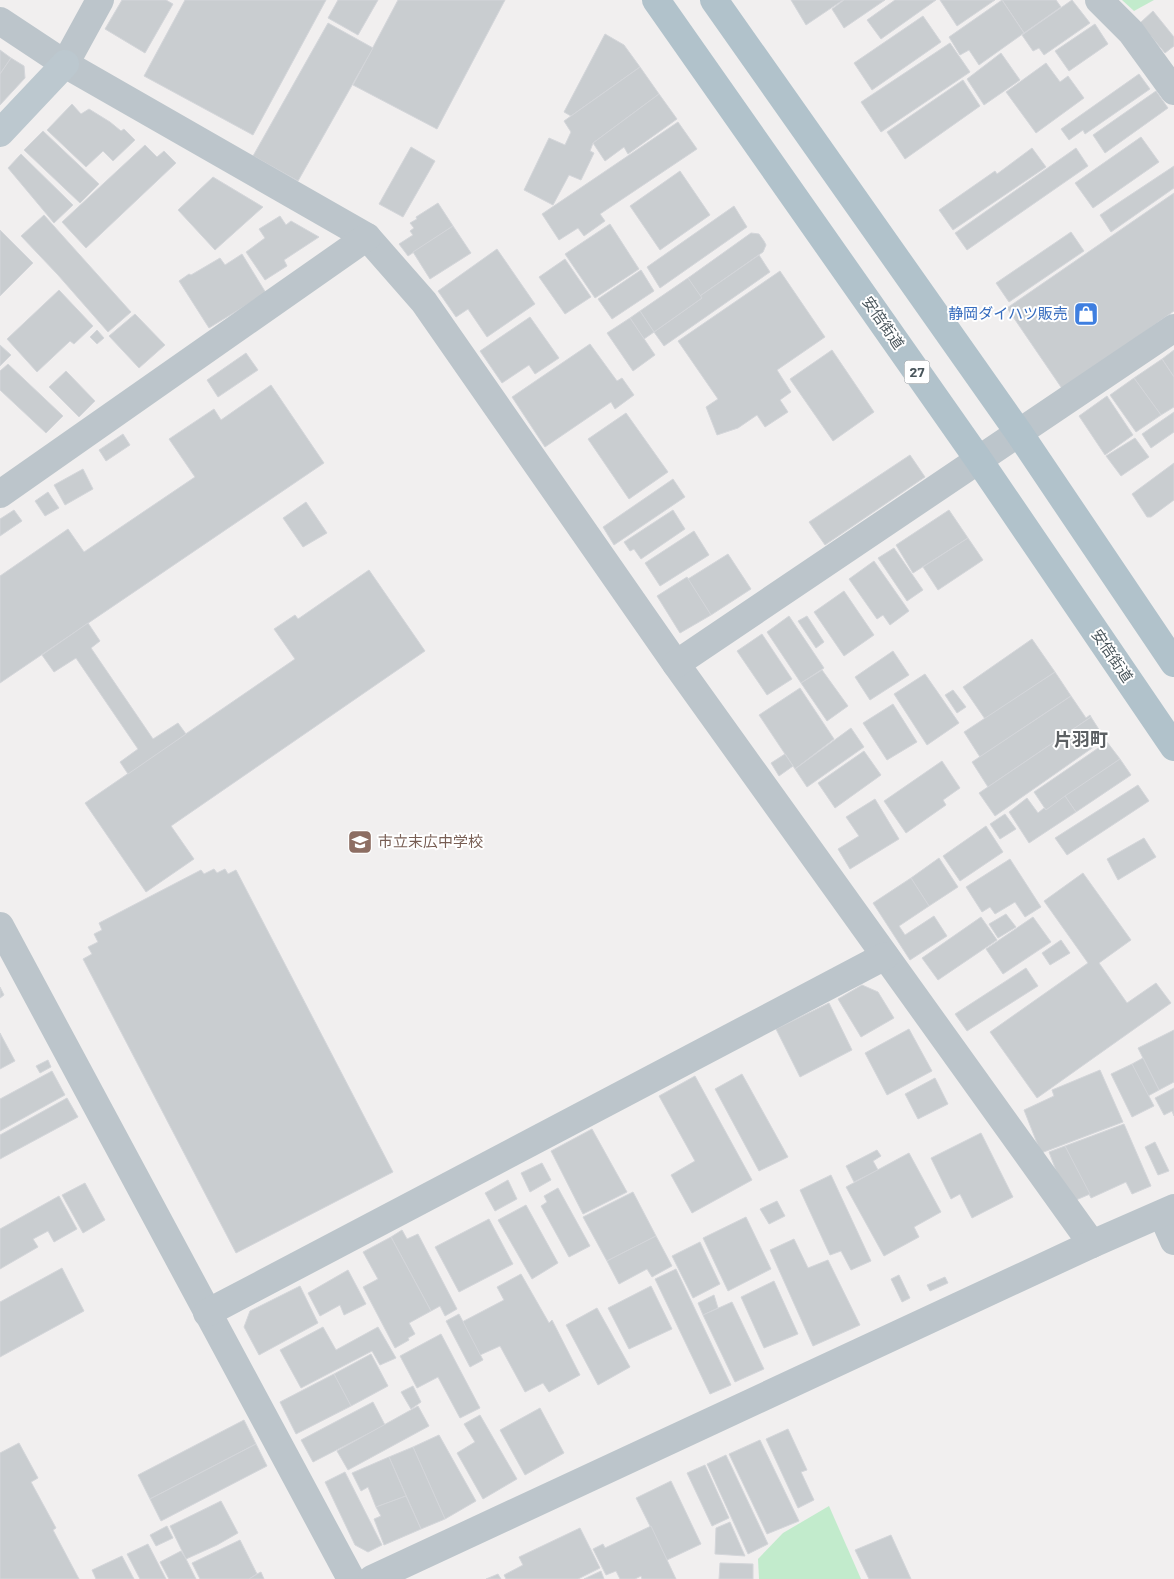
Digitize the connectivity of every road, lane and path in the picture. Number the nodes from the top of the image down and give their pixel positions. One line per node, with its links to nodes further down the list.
1 (100, 0): 6 (street)
2 (656, 0): 12 (main road, 安倍街道 / 27)
3 (714, 0): 11 (main road)
4 (1099, 0): 7 (street)
5 (0, 21): 6 (street)
6 (65, 64): 8 (street); 9 (street)
7 (1174, 91)
8 (0, 133)
9 (367, 237): 13 (street); 15 (street)
10 (1174, 328): 11 (street)
11 (1019, 433): 12 (street); 14 (main road)
12 (978, 459): 15 (street); 16 (main road, 安倍街道 / 27)
13 (0, 494)
14 (1174, 663)
15 (676, 664): 18 (street)
16 (1174, 746)
17 (0, 926): 22 (street)
18 (885, 956): 21 (street); 22 (street)
19 (1168, 1211): 20 (street); 21 (street)
20 (1174, 1241)
21 (1092, 1244): 24 (street)
22 (207, 1312): 23 (street)
23 (351, 1579)
24 (372, 1579)

